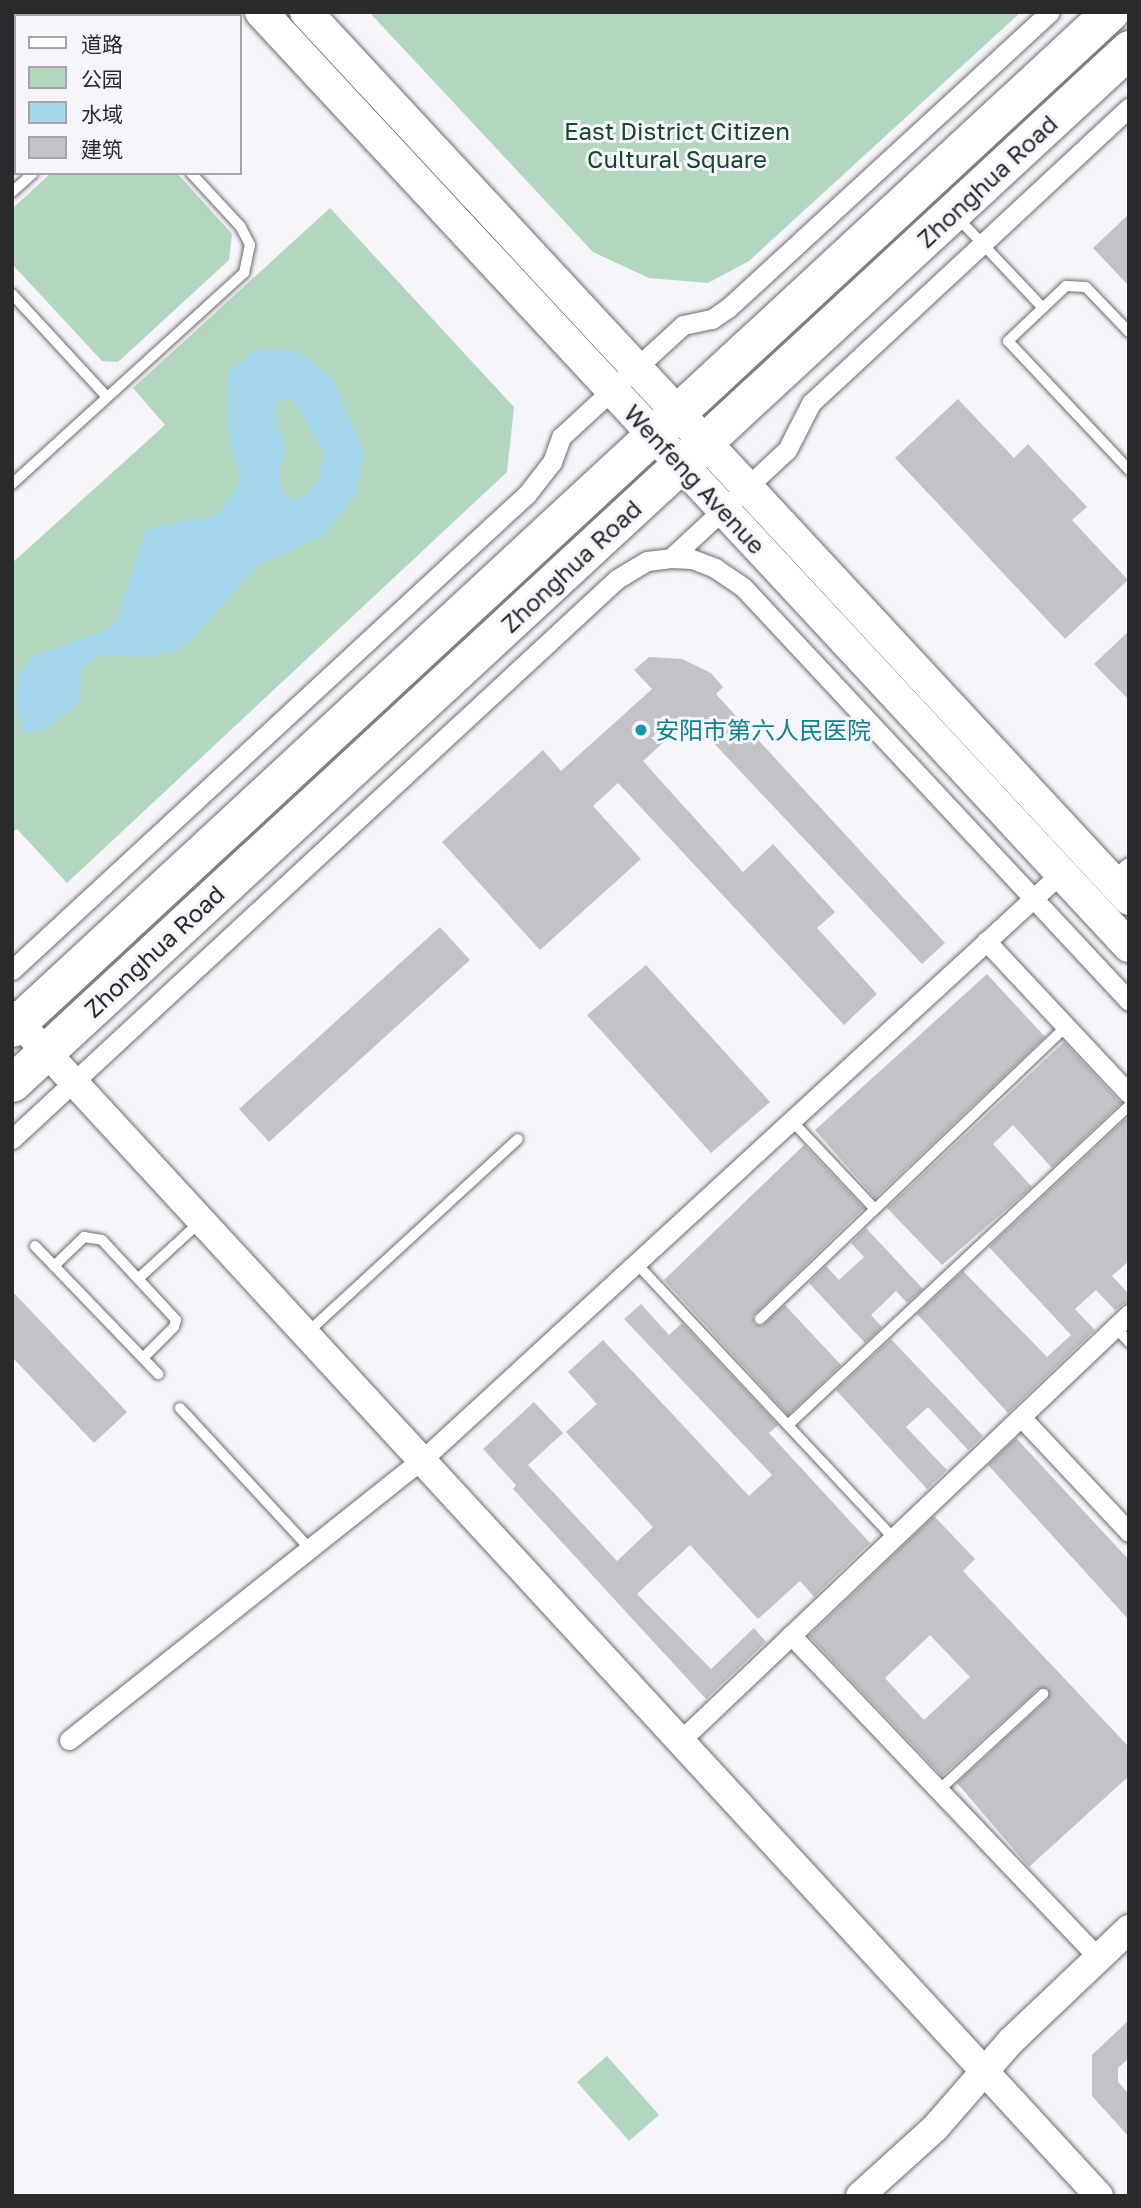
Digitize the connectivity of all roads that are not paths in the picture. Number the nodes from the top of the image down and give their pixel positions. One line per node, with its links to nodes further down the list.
1 (261, 12): 16 (main road, Wenfeng Avenue)
2 (306, 12): 15 (main road, Wenfeng Avenue)
3 (1050, 12): 15 (street)
4 (1110, 12): 18 (highway, Zhonghua Road)
5 (1129, 49): 10 (highway, Zhonghua Road)
6 (1129, 107): 11 (street)
7 (31, 175): 9 (lane)
8 (193, 175): 17 (lane)
9 (12, 192)
10 (953, 213): 11 (lane); 19 (highway, Zhonghua Road)
11 (982, 244): 13 (lane); 22 (street)
12 (12, 294): 17 (lane)
13 (1043, 308): 14 (lane); 20 (lane)
14 (1129, 332)
15 (636, 368): 16 (street); 18 (main road, Wenfeng Avenue)
16 (612, 390): 18 (main road, Wenfeng Avenue); 30 (street)
17 (107, 397): 21 (lane)
18 (666, 424): 19 (main road, Wenfeng Avenue); 32 (highway, Zhonghua Road)
19 (693, 453): 22 (main road, Wenfeng Avenue); 23 (main road, Wenfeng Avenue); 34 (highway, Zhonghua Road)
20 (1129, 470)
21 (12, 484)
22 (747, 488): 23 (street); 26 (main road, Wenfeng Avenue)
23 (723, 510): 24 (street); 25 (main road, Wenfeng Avenue)
24 (671, 558): 27 (street); 35 (street)
25 (1060, 873): 27 (street); 29 (main road, Wenfeng Avenue)
26 (1123, 883)
27 (1033, 898): 28 (street); 31 (street)
28 (986, 941): 33 (street); 39 (street)
29 (1129, 946)
30 (12, 970)
31 (1129, 1001)
32 (15, 1022): 34 (street)
33 (1066, 1027): 37 (street); 42 (lane)
34 (47, 1051): 35 (street); 36 (highway, Zhonghua Road)
35 (75, 1081): 40 (street); 43 (street)
36 (12, 1083)
37 (1129, 1094)
38 (1129, 1106): 56 (lane)
39 (791, 1120): 42 (lane); 45 (street)
40 (12, 1139)
41 (518, 1139): 50 (lane)
42 (875, 1209): 48 (lane)
43 (203, 1219): 47 (lane); 50 (street)
44 (35, 1246): 46 (lane)
45 (636, 1264): 56 (lane); 57 (street)
46 (54, 1266): 47 (lane); 52 (lane)
47 (139, 1278): 52 (lane)
48 (760, 1319)
49 (1122, 1321): 51 (lane); 55 (street)
50 (308, 1333): 57 (street)
51 (1129, 1342)
52 (143, 1358): 53 (lane)
53 (158, 1374)
54 (180, 1408): 60 (lane)
55 (1021, 1417): 58 (street); 59 (street)
56 (788, 1425): 59 (lane)
57 (424, 1458): 60 (street); 63 (street)
58 (1129, 1532)
59 (893, 1538): 61 (street)
60 (311, 1550): 64 (street)
61 (791, 1635): 63 (street); 65 (street)
62 (1043, 1694): 65 (lane)
63 (681, 1738): 68 (street)
64 (69, 1740)
65 (939, 1790): 67 (street)
66 (1129, 1929): 67 (street)
67 (1099, 1958): 68 (street)
68 (986, 2070): 69 (street); 70 (street)
69 (860, 2196)
70 (1099, 2196)

